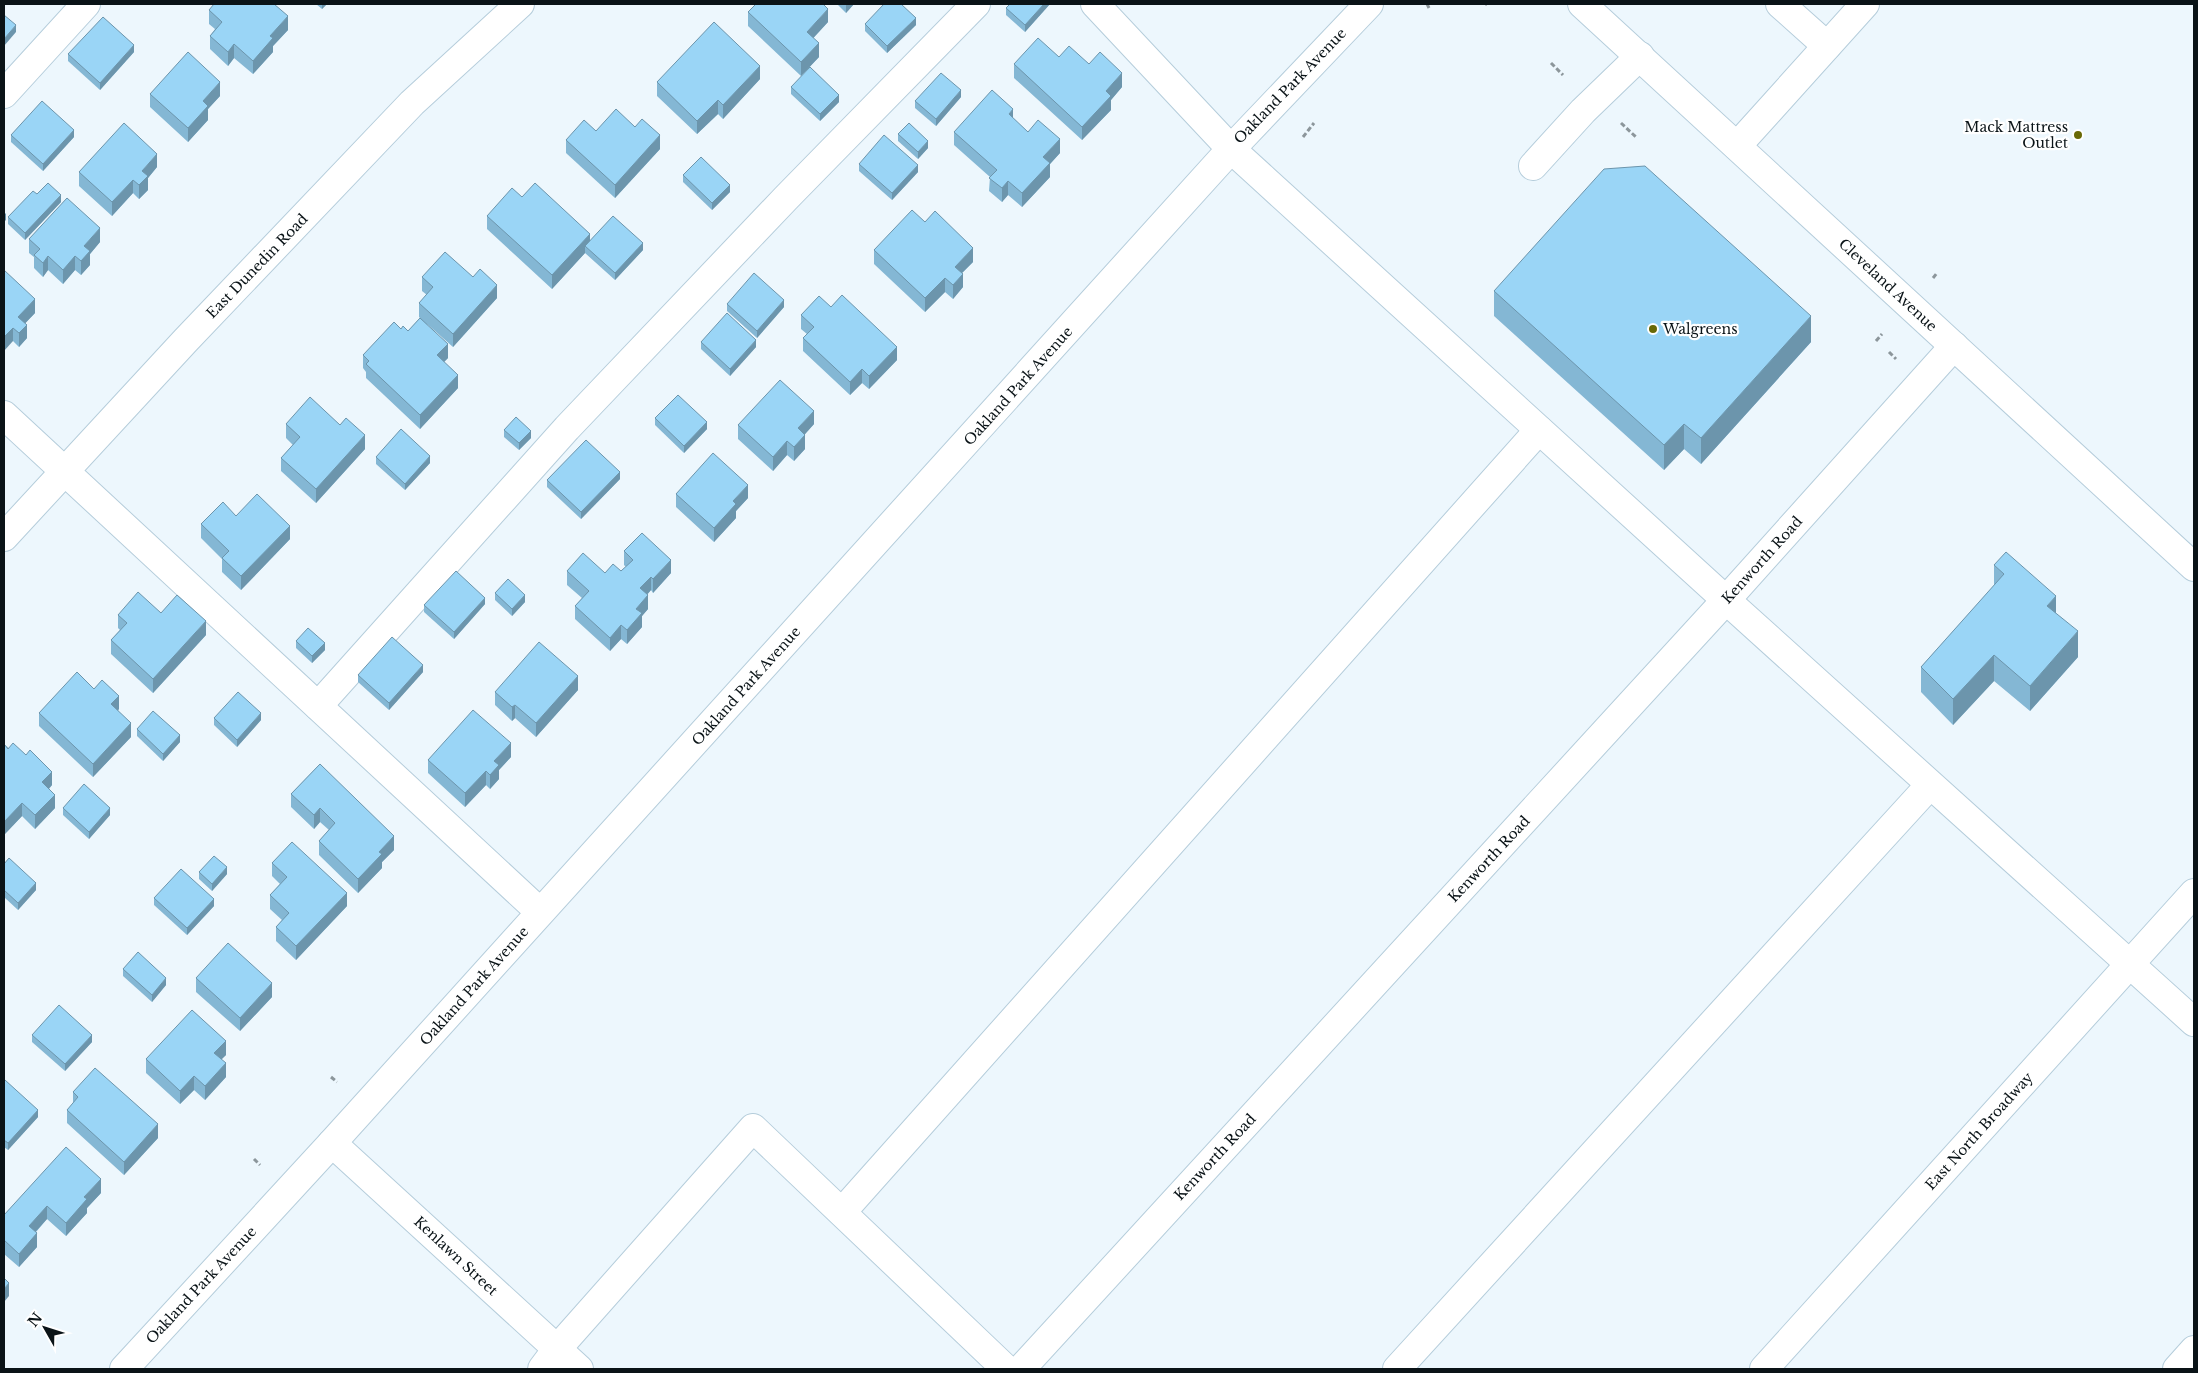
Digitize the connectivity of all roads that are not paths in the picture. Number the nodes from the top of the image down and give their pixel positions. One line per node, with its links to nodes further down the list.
1 (86, 4): 11 (street)
2 (520, 4): 18 (street, East Dunedin Road)
3 (976, 4): 22 (street)
4 (1094, 4): 13 (street)
5 (1369, 4): 13 (street, Oakland Park Avenue)
6 (1582, 4): 10 (street, Cleveland Avenue)
7 (1780, 4): 9 (street)
8 (1865, 4): 9 (street)
9 (1827, 46): 12 (street)
10 (1640, 56): 12 (street, Cleveland Avenue); 14 (street)
11 (4, 94)
12 (1737, 146): 15 (street, Cleveland Avenue)
13 (1231, 149): 17 (street); 25 (street, Oakland Park Avenue)
14 (1533, 166)
15 (1954, 346): 20 (street, Cleveland Avenue); 21 (street, Kenworth Road)
16 (4, 415): 18 (street)
17 (1539, 430): 21 (street); 29 (street)
18 (65, 471): 19 (street, East Dunedin Road); 22 (street)
19 (4, 538)
20 (2194, 567)
21 (1726, 600): 23 (street); 35 (street, Kenworth Road)
22 (318, 706): 25 (street)
23 (1930, 785): 26 (street); 36 (street)
24 (2194, 893): 26 (street, East North Broadway)
25 (540, 912): 28 (street, Oakland Park Avenue)
26 (2129, 964): 27 (street); 37 (street, East North Broadway)
27 (2194, 1022)
28 (332, 1143): 31 (street, Kenlawn Street); 32 (street, Oakland Park Avenue)
29 (842, 1212): 31 (street); 34 (street)
30 (2194, 1350): 38 (street)
31 (549, 1359): 33 (street, Kenlawn Street)
32 (124, 1369)
33 (579, 1369)
34 (1006, 1369)
35 (1021, 1369)
36 (1397, 1369)
37 (1764, 1369)
38 (2177, 1369)

